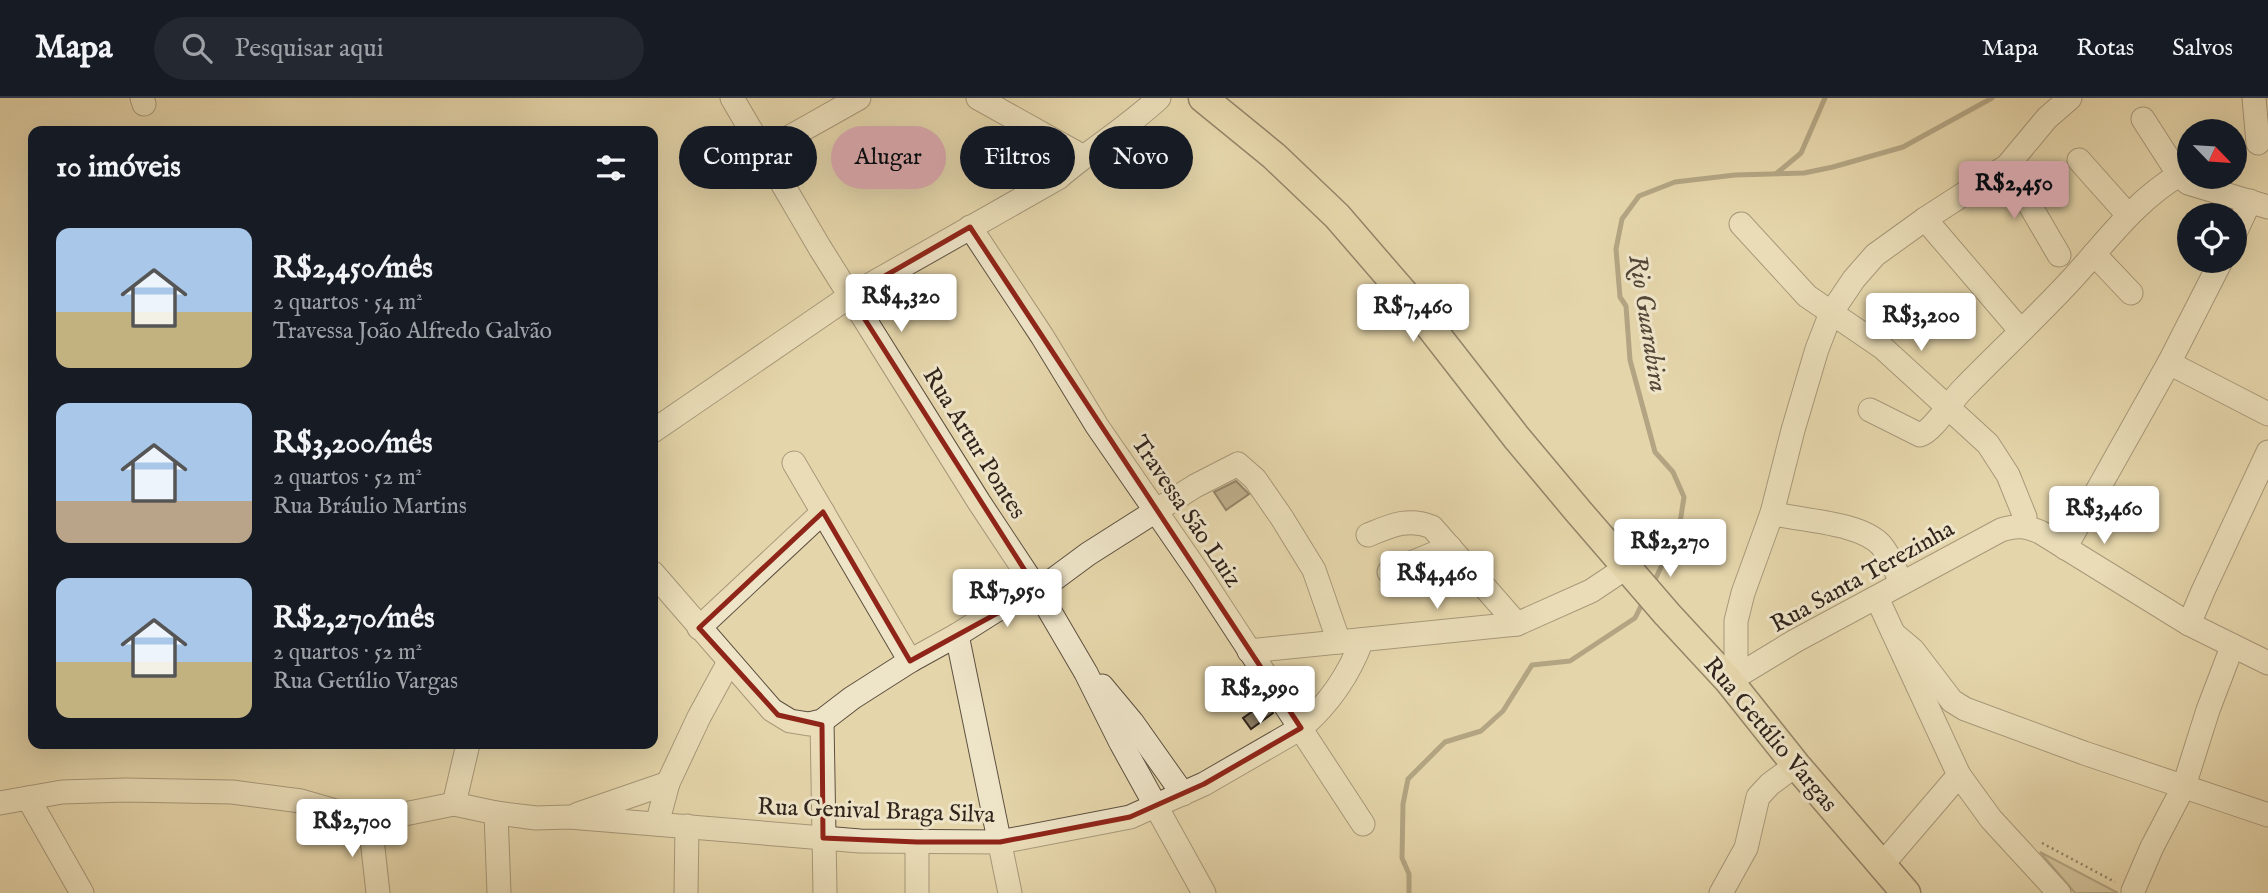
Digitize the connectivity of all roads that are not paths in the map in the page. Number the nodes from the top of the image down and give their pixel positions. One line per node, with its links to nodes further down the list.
1 (732, 98): 9 (street, Rua Artur Pontes)
2 (859, 98): 10 (street)
3 (978, 98): 12 (street)
4 (1158, 98): 12 (street)
5 (1203, 98): 46 (main road, Rua Getúlio Vargas)
6 (2070, 98): 14 (street)
7 (2254, 98): 11 (street)
8 (2143, 118): 15 (street)
9 (748, 126)
10 (809, 126)
11 (2258, 143)
12 (1083, 156): 24 (street)
13 (2079, 160): 20 (street)
14 (2007, 166): 22 (street); 26 (street)
15 (2177, 172)
16 (2177, 176): 20 (street)
17 (785, 189): 29 (street, Rua Artur Pontes)
18 (2204, 189): 19 (street)
19 (2259, 204): 21 (street)
20 (2128, 215): 25 (street)
21 (2247, 218)
22 (1925, 219): 30 (street); 31 (street)
23 (1741, 224): 30 (street)
24 (970, 227): 29 (street); 40 (street, Travessa São Luiz)
25 (2094, 254): 28 (street); 31 (street)
26 (2059, 255)
27 (2215, 273): 32 (street)
28 (2131, 293)
29 (850, 296): 36 (street); 50 (street, Rua Artur Pontes)
30 (1830, 313): 33 (street); 41 (street)
31 (2020, 330): 33 (street)
32 (2169, 363): 35 (street); 45 (street)
33 (1947, 406): 34 (street); 42 (street)
34 (1870, 410)
35 (2268, 414)
36 (658, 428)
37 (2268, 452): 53 (street)
38 (794, 463): 39 (street)
39 (823, 512): 54 (street); 60 (street)
40 (1155, 512): 50 (street); 57 (street); 59 (street, Travessa São Luiz)
41 (1772, 513): 49 (street); 64 (street)
42 (2024, 526): 45 (street); 49 (street, Rua Santa Terezinha)
43 (1368, 535): 44 (street)
44 (1450, 547): 47 (street); 52 (street)
45 (2066, 548): 53 (street)
46 (1631, 571): 52 (street); 64 (main road, Rua Getúlio Vargas)
47 (1389, 572)
48 (658, 579): 54 (street)
49 (1902, 583): 51 (street, Rua Santa Terezinha)
50 (1038, 591): 56 (street); 63 (street, Rua Artur Pontes)
51 (1877, 598): 55 (street); 64 (street, Rua Santa Terezinha)
52 (1517, 624): 57 (street)
53 (2189, 624): 58 (street)
54 (699, 628): 61 (street)
55 (1894, 634): 69 (street); 71 (street)
56 (957, 635): 60 (street); 86 (street)
57 (1351, 641): 59 (street); 66 (street, Rua Genival Braga Silva)
58 (2232, 647): 62 (street); 71 (street)
59 (1249, 651): 66 (street, Travessa São Luiz)
60 (910, 661): 65 (street)
61 (729, 662): 65 (street); 70 (street)
62 (2268, 663)
63 (1086, 673): 72 (street, Rua Artur Pontes); 76 (street, Rua Artur Pontes)
64 (1729, 681): 68 (main road, Rua Getúlio Vargas)
65 (822, 722): 84 (street)
66 (1301, 728): 72 (street, Rua Genival Braga Silva); 82 (street, Travessa São Luiz)
67 (467, 749): 75 (street)
68 (1796, 765): 87 (main road, Rua Getúlio Vargas); 97 (street)
69 (1959, 775): 87 (street); 99 (street)
70 (668, 783): 79 (street, Rua Genival Braga Silva); 81 (street)
71 (2184, 786): 78 (street); 88 (street)
72 (1183, 794): 76 (street, Rua Genival Braga Silva)
73 (28, 798): 74 (street); 80 (street); 89 (street)
74 (0, 803)
75 (454, 804): 77 (street, Rua Genival Braga Silva); 80 (street, Rua Genival Braga Silva)
76 (1157, 805): 86 (street, Rua Genival Braga Silva); 96 (street, Rua Artur Pontes)
77 (496, 813): 79 (street, Rua Genival Braga Silva); 91 (street)
78 (2268, 815)
79 (569, 817): 81 (street, Rua Genival Braga Silva)
80 (370, 821): 90 (street)
81 (657, 824): 83 (street, Rua Genival Braga Silva)
82 (1363, 824)
83 (687, 826): 84 (street, Rua Genival Braga Silva); 92 (street)
84 (823, 838): 85 (street, Rua Genival Braga Silva); 93 (street)
85 (917, 842): 86 (street, Rua Genival Braga Silva); 94 (street)
86 (1000, 842): 95 (street)
87 (1881, 866): 98 (main road, Rua Getúlio Vargas)
88 (2133, 891)
89 (82, 893)
90 (378, 893)
91 (499, 893)
92 (686, 893)
93 (825, 893)
94 (917, 893)
95 (1010, 893)
96 (1204, 893)
97 (1721, 893)
98 (1906, 893)
99 (2059, 893)

